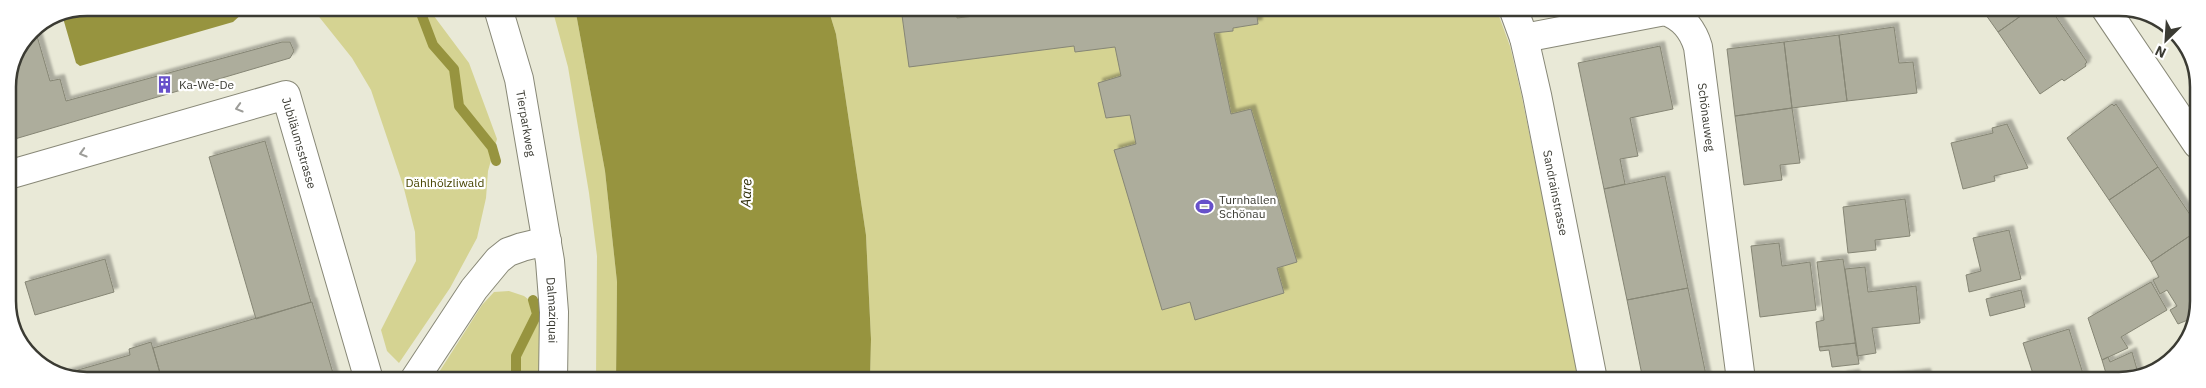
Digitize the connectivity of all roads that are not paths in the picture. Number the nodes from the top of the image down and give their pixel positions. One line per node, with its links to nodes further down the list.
1 (500, 16): 9 (street, Tierparkweg)
2 (1516, 16): 6 (street, Sandrainstrasse)
3 (1639, 16): 6 (street, Schönauweg)
4 (1676, 16): 14 (street, Schönauweg)
5 (2110, 16): 7 (street)
6 (1524, 38): 13 (street, Sandrainstrasse)
7 (2190, 134)
8 (16, 173): 10 (street, Jubiläumsstrasse, one-way to 8)
9 (547, 241): 11 (street); 12 (street, Dalmaziquai)
10 (367, 372)
11 (419, 372)
12 (553, 372)
13 (1591, 372)
14 (1740, 372)

